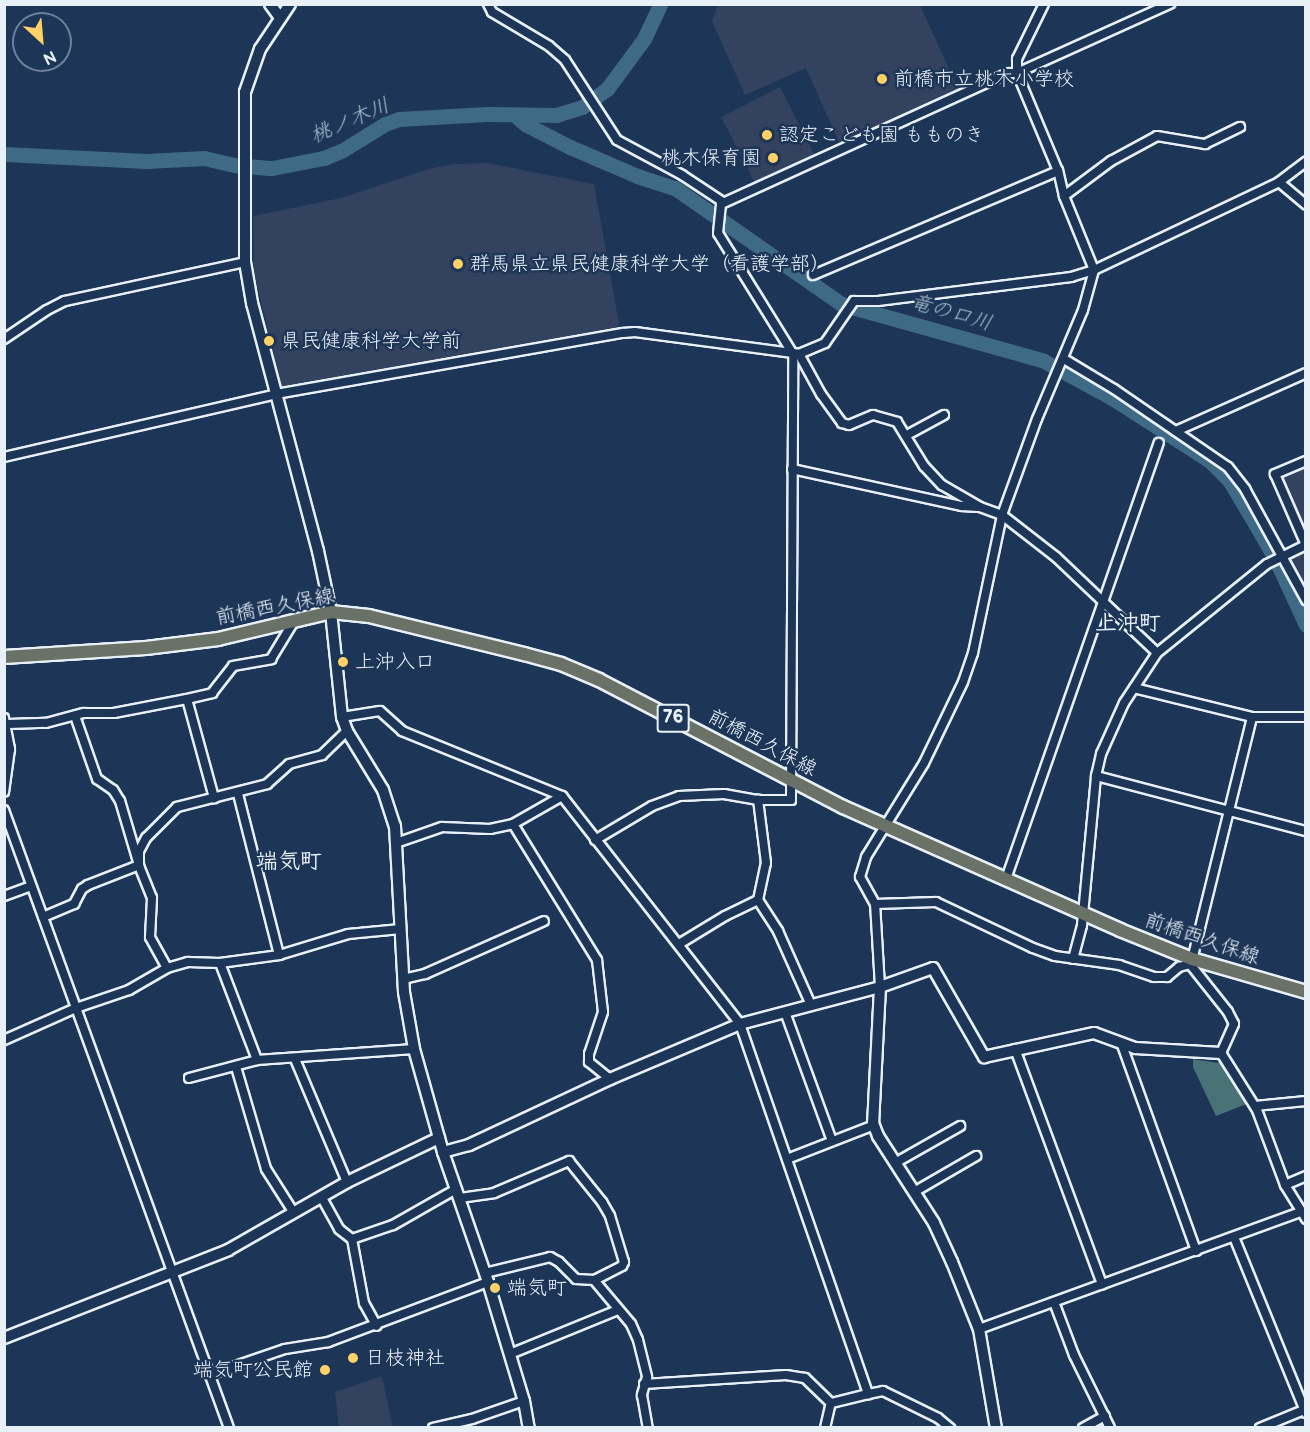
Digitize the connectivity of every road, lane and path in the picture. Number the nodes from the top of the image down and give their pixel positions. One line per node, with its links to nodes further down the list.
1 (270, 4): 6 (street)
2 (291, 4): 6 (street)
3 (488, 4): 13 (street)
4 (1044, 4): 7 (street)
5 (1170, 4): 7 (street)
6 (280, 18): 15 (street)
7 (1017, 73): 10 (street); 13 (street)
8 (1240, 127): 12 (street)
9 (1305, 162): 11 (street)
10 (1058, 171): 12 (street); 17 (street)
11 (1279, 182): 14 (street); 16 (street)
12 (1064, 196): 16 (street)
13 (722, 204): 19 (street)
14 (1305, 205)
15 (245, 262): 18 (street); 22 (street)
16 (1094, 270): 19 (street); 20 (street)
17 (813, 275)
18 (4, 339)
19 (796, 354): 22 (street); 25 (street); 29 (street)
20 (1064, 359): 24 (street); 31 (street)
21 (1305, 373): 24 (street)
22 (276, 394): 27 (street); 36 (street)
23 (944, 415): 25 (street)
24 (1176, 431): 33 (street)
25 (907, 435): 30 (street)
26 (1159, 443): 35 (street)
27 (4, 457)
28 (1305, 460): 32 (street)
29 (792, 469): 30 (street); 49 (street)
30 (980, 507): 31 (street)
31 (1002, 515): 35 (street); 58 (street)
32 (1305, 545): 33 (street)
33 (1282, 556): 34 (street); 38 (street)
34 (1305, 600)
35 (1103, 602): 38 (street); 63 (street)
36 (331, 612): 37 (main road, 前橋西久保線 / 76); 43 (street); 49 (main road, 前橋西久保線 / 76)
37 (294, 621): 39 (main road, 前橋西久保線 / 76); 41 (street)
38 (1156, 653): 40 (street)
39 (4, 657)
40 (1134, 688): 44 (street); 48 (street)
41 (187, 699): 42 (street); 53 (street)
42 (75, 716): 46 (street); 62 (street)
43 (342, 717): 47 (street); 52 (street)
44 (1252, 717): 45 (street); 56 (street)
45 (1305, 717)
46 (6, 721): 50 (street)
47 (347, 731): 51 (street); 61 (street)
48 (1096, 776): 56 (street); 68 (street)
49 (793, 781): 54 (street); 58 (main road, 前橋西久保線 / 76)
50 (4, 792)
51 (238, 794): 53 (street); 73 (street)
52 (562, 796): 57 (street); 60 (street)
53 (214, 798): 62 (street)
54 (758, 800): 60 (street); 66 (street)
55 (4, 810): 64 (street)
56 (1230, 811): 59 (street); 75 (street)
57 (513, 824): 61 (street); 94 (street)
58 (886, 826): 63 (main road, 前橋西久保線 / 76); 67 (street)
59 (1305, 831)
60 (595, 840): 72 (street)
61 (396, 843): 71 (street)
62 (140, 865): 69 (street); 77 (street)
63 (1006, 879): 68 (main road, 前橋西久保線 / 76)
64 (31, 886): 65 (street); 69 (street)
65 (4, 896)
66 (758, 900): 72 (street); 81 (street)
67 (875, 904): 74 (street); 79 (street)
68 (1083, 912): 74 (street); 75 (main road, 前橋西久保線 / 76)
69 (43, 917): 82 (street)
70 (544, 921): 78 (street)
71 (401, 929): 73 (street); 78 (street)
72 (680, 944): 84 (street)
73 (279, 955): 76 (street)
74 (1073, 959): 75 (street)
75 (1191, 962): 80 (main road, 前橋西久保線 / 76); 89 (street)
76 (220, 963): 77 (street); 91 (street)
77 (167, 968): 82 (street)
78 (403, 979): 87 (street)
79 (880, 987): 81 (street); 88 (street); 97 (street)
80 (1305, 992)
81 (811, 1005): 83 (street)
82 (76, 1008): 85 (street); 116 (street)
83 (785, 1012): 84 (street); 100 (street)
84 (740, 1024): 94 (street); 103 (street)
85 (4, 1040)
86 (1122, 1045): 88 (street); 89 (street); 115 (street)
87 (414, 1049): 90 (street); 99 (street)
88 (1015, 1049): 119 (street)
89 (1221, 1053): 96 (street)
90 (295, 1059): 91 (street); 106 (street)
91 (257, 1060): 92 (street)
92 (236, 1067): 93 (street); 111 (street)
93 (189, 1077)
94 (610, 1079): 101 (street)
95 (1305, 1101): 96 (street)
96 (1255, 1106): 107 (street)
97 (874, 1125): 100 (street); 104 (street)
98 (960, 1126): 104 (street)
99 (439, 1138): 101 (street); 106 (street)
100 (832, 1141): 103 (street)
101 (443, 1152): 109 (street)
102 (976, 1156): 108 (street)
103 (787, 1159): 128 (street)
104 (895, 1163): 108 (street)
105 (1305, 1176): 107 (street)
106 (347, 1182): 110 (street)
107 (1285, 1185): 112 (street)
108 (914, 1192): 123 (street)
109 (458, 1194): 114 (street); 117 (street); 118 (street)
110 (322, 1198): 111 (street); 114 (street)
111 (294, 1213): 116 (street)
112 (1303, 1216): 113 (street)
113 (1233, 1238): 115 (street); 131 (street)
114 (351, 1239): 122 (street)
115 (1196, 1251): 119 (street)
116 (172, 1272): 124 (street); 126 (street)
117 (487, 1277): 118 (street); 122 (street); 125 (street)
118 (594, 1280): 121 (street)
119 (1102, 1284): 120 (street)
120 (1054, 1302): 123 (street); 132 (street)
121 (618, 1310): 125 (street); 127 (street)
122 (377, 1326): 126 (street)
123 (979, 1329): 140 (street)
124 (4, 1338)
125 (510, 1354): 129 (street)
126 (210, 1375): 134 (street)
127 (644, 1384): 130 (street); 137 (street)
128 (868, 1394): 130 (street); 139 (street)
129 (524, 1401): 133 (street); 136 (street)
130 (831, 1403): 138 (street)
131 (1305, 1410): 143 (street)
132 (1105, 1416): 141 (street); 142 (street)
133 (444, 1427): 135 (street)
134 (229, 1428)
135 (432, 1428)
136 (529, 1428)
137 (648, 1428)
138 (825, 1428)
139 (950, 1428)
140 (996, 1428)
141 (1083, 1428)
142 (1110, 1428)
143 (1260, 1428)

